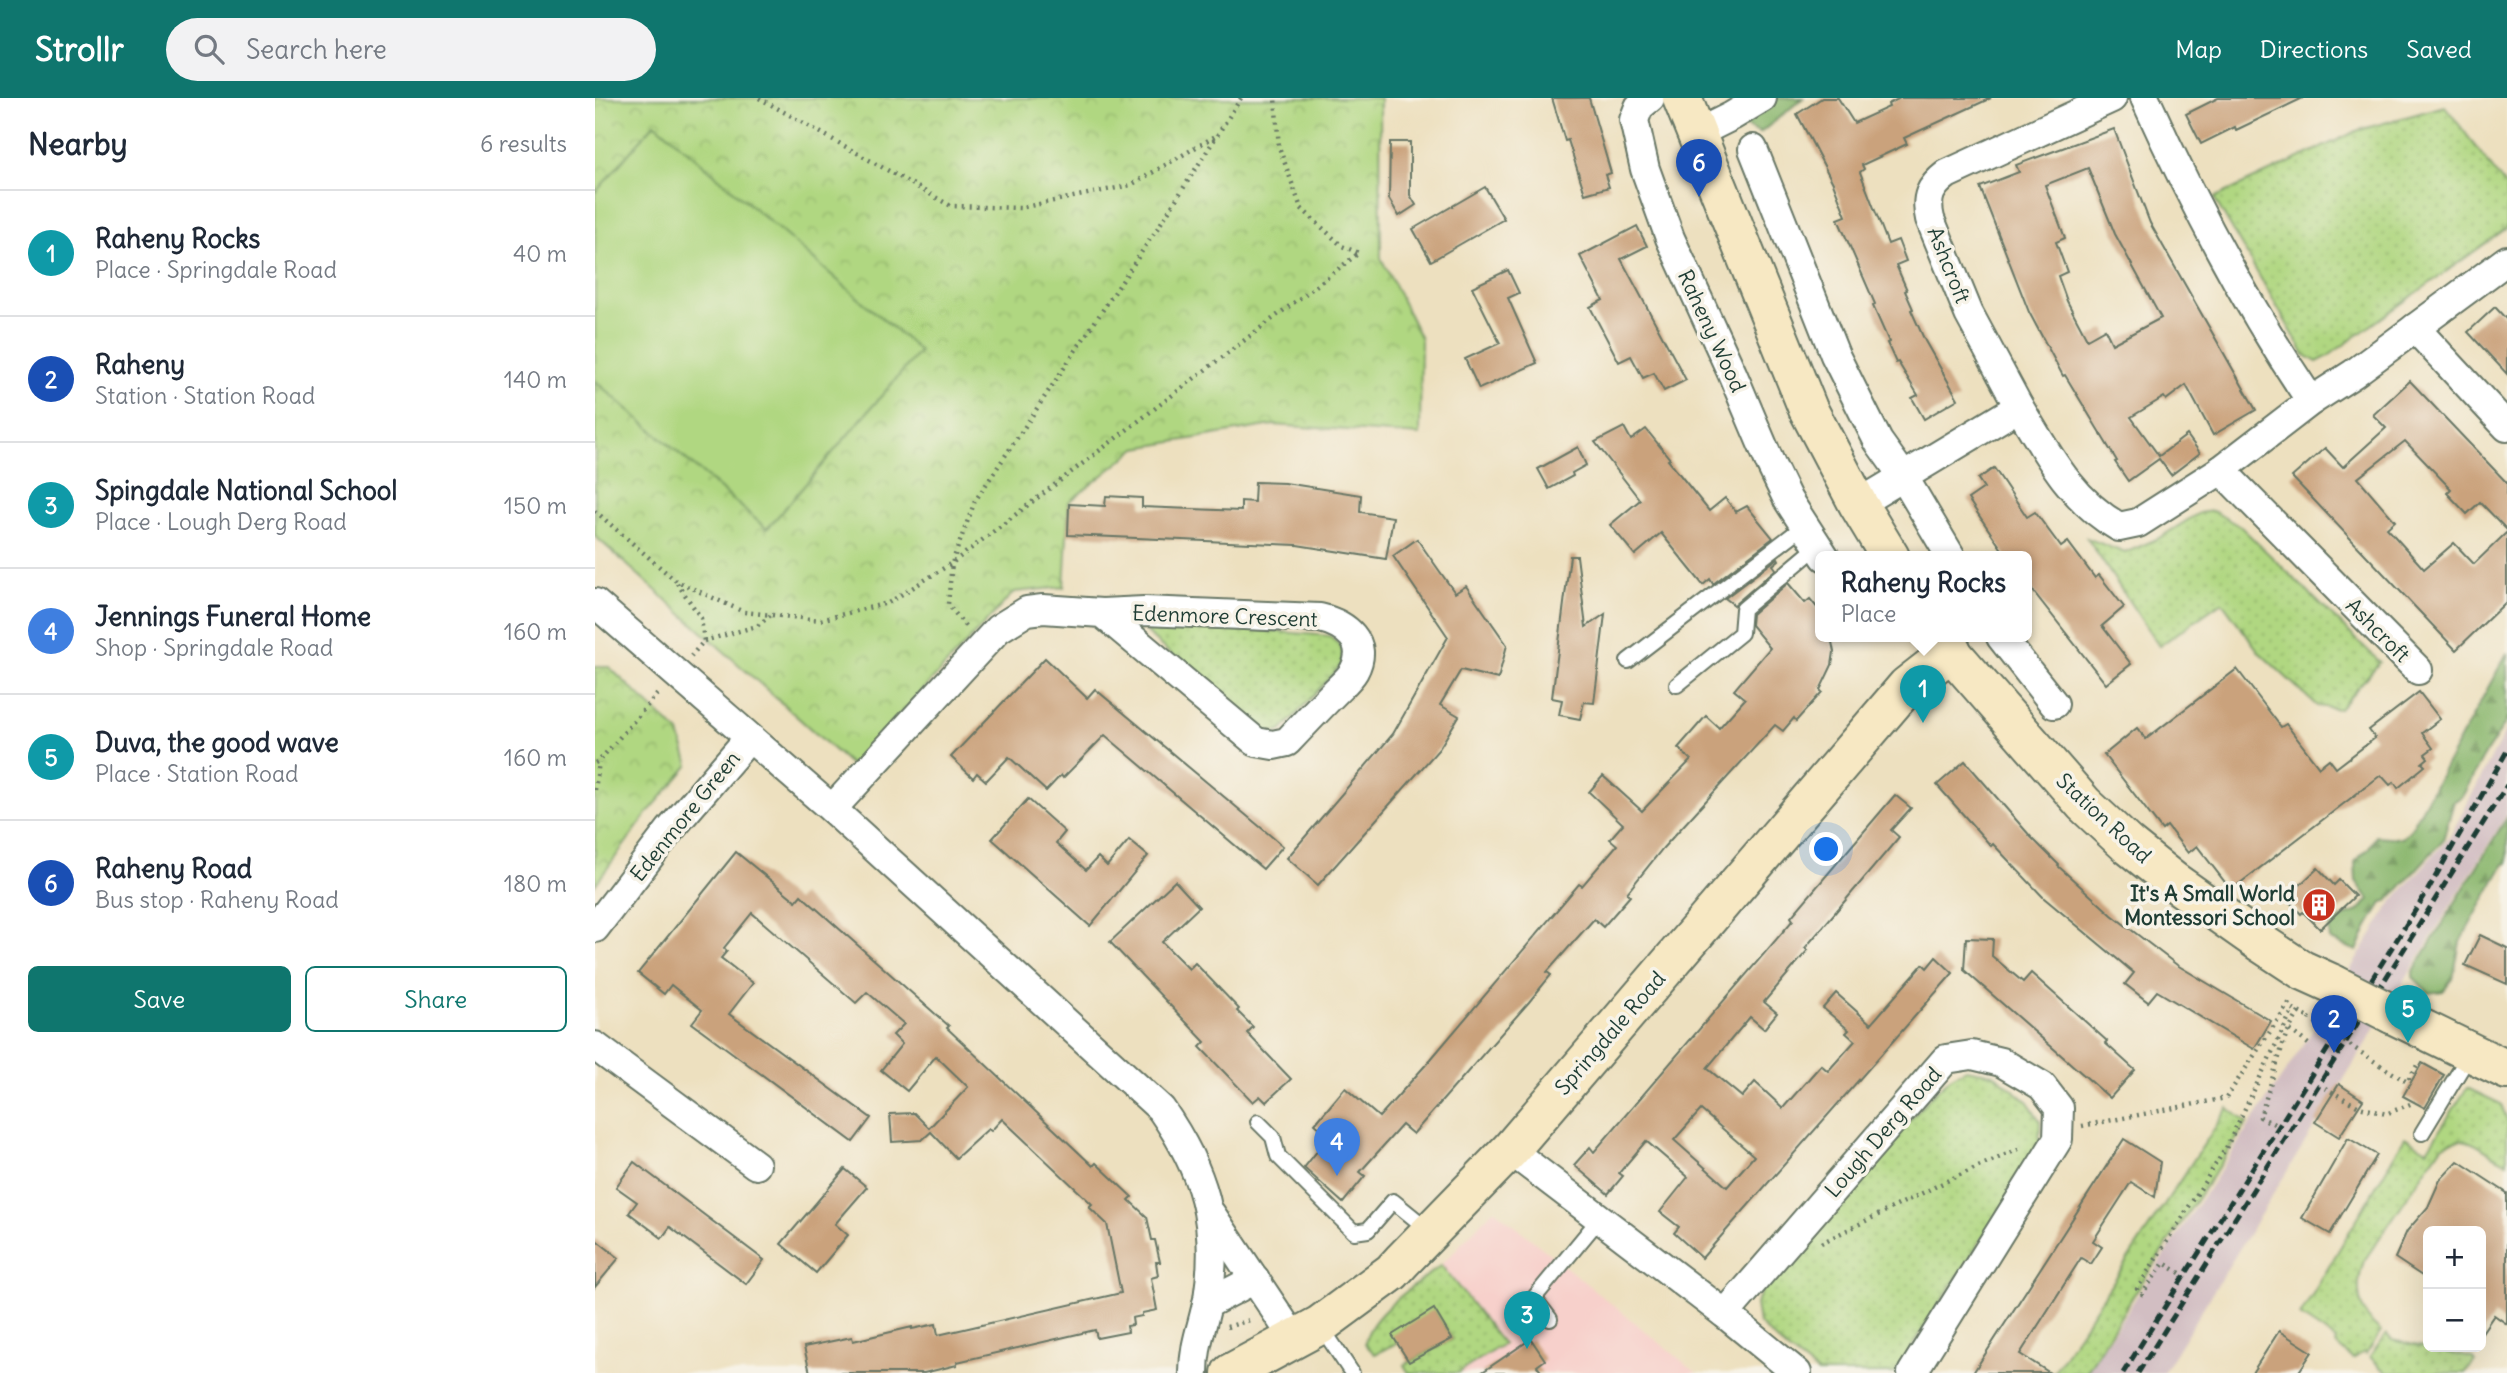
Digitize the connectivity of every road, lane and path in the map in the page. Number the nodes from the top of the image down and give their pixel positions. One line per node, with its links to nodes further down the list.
1 (759, 98): 10 (path)
2 (1241, 98): 10 (path)
3 (1275, 98): 24 (path)
4 (1650, 98): 21 (street, Raheny Wood)
5 (1682, 98): 9 (main road)
6 (1762, 98): 9 (street)
7 (2112, 98): 15 (street, Ashcroft)
8 (2145, 98): 14 (street)
9 (1696, 134): 19 (main road)
10 (1218, 135): 24 (path)
11 (1753, 149): 18 (street)
12 (2507, 260): 13 (street, Ashcroft)
13 (2415, 328): 14 (street, Ashcroft); 16 (street)
14 (2311, 401): 17 (street, Ashcroft)
15 (2019, 407): 17 (street, Ashcroft); 18 (street)
16 (2507, 428)
17 (2221, 470): 33 (street, Ashcroft)
18 (1903, 476): 19 (street); 23 (street)
19 (1858, 504): 22 (main road)
20 (595, 511): 26 (path)
21 (1816, 543): 32 (lane); 34 (lane)
22 (1886, 551)
23 (1947, 551)
24 (952, 563): 26 (path); 31 (path)
25 (595, 603): 36 (street)
26 (772, 614): 28 (path)
27 (1102, 614): 27 (street, Edenmore Crescent); 31 (street, Edenmore Crescent)
28 (704, 641)
29 (2005, 642): 35 (street)
30 (1945, 644): 45 (main road, Station Road, bridge); 53 (main road, Springdale Road)
31 (981, 647): 39 (street, Edenmore Crescent)
32 (1628, 662)
33 (2417, 670)
34 (1677, 685)
35 (2054, 704)
36 (748, 738): 39 (street); 40 (street, Edenmore Green)
37 (599, 761): 38 (path)
38 (595, 790)
39 (832, 809): 55 (street)
40 (595, 928)
41 (2299, 1012): 42 (path); 46 (path, bridge); 58 (path)
42 (2290, 1030): 44 (path); 51 (path)
43 (595, 1046): 54 (street)
44 (2311, 1046)
45 (2471, 1052): 47 (main road, Station Road); 52 (lane)
46 (2380, 1065)
47 (2507, 1070)
48 (2325, 1088): 49 (path)
49 (2415, 1102)
50 (1258, 1122): 57 (lane)
51 (2274, 1125)
52 (2423, 1133)
53 (1510, 1150): 56 (street); 57 (main road, Springdale Road)
54 (756, 1165)
55 (1209, 1212): 59 (street); 60 (street)
56 (1599, 1218): 62 (street); 63 (lane)
57 (1431, 1231): 64 (main road, Springdale Road)
58 (2180, 1273)
59 (1255, 1279): 60 (street); 61 (street)
60 (1207, 1304): 65 (street)
61 (1274, 1309): 64 (street); 65 (path)
62 (1725, 1314): 69 (street); 70 (street, Lough Derg Road)
63 (1550, 1319)
64 (1307, 1333): 67 (main road, Springdale Road); 68 (lane)
65 (1197, 1337): 66 (street)
66 (1194, 1373)
67 (1231, 1373)
68 (1352, 1373)
69 (1797, 1373)
70 (1912, 1373)

